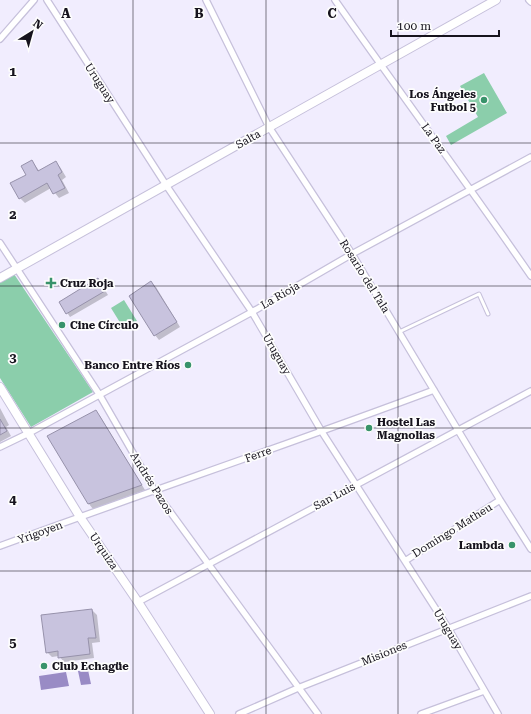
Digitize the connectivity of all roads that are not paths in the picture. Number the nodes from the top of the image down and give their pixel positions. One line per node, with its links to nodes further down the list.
1 (34, 0): 6 (street)
2 (47, 0): 10 (street, Uruguay)
3 (206, 0): 8 (street, Rosario del Tala)
4 (335, 0): 7 (street, La Paz)
5 (496, 0): 7 (street, Salta)
6 (0, 39)
7 (380, 65): 8 (street, Salta); 11 (street, La Paz)
8 (269, 127): 10 (street, Salta); 13 (street, Rosario del Tala)
9 (531, 157): 11 (street, La Rioja)
10 (166, 185): 14 (street, Salta); 17 (street, Uruguay)
11 (471, 189): 13 (street, La Rioja); 15 (street, La Paz)
12 (0, 243): 14 (street, Andrés Pazos)
13 (352, 254): 17 (street, La Rioja); 19 (street, Rosario del Tala)
14 (16, 270): 16 (street, Salta); 23 (street, Andrés Pazos)
15 (531, 276)
16 (0, 278)
17 (252, 312): 23 (street, La Rioja); 25 (street, Uruguay)
18 (488, 314): 19 (lane)
19 (399, 332): 21 (street, Rosario del Tala)
20 (0, 387): 26 (street, Urquiza)
21 (434, 390): 24 (street, Rosario del Tala); 25 (street, Ferre)
22 (531, 391): 24 (street, San Luis)
23 (99, 394): 26 (street, La Rioja); 29 (street, Andrés Pazos)
24 (458, 430): 28 (street, San Luis); 30 (street, Rosario del Tala)
25 (322, 432): 28 (street, Uruguay); 29 (street, Ferre)
26 (29, 433): 27 (street, La Rioja); 31 (street, Urquiza)
27 (0, 447)
28 (356, 484): 34 (street, Uruguay); 35 (street, San Luis)
29 (155, 491): 31 (street, Ferre); 35 (street, Andrés Pazos)
30 (500, 500): 33 (street, Rosario del Tala); 34 (street, Domingo Matheu)
31 (80, 517): 32 (street, Yrigoyen); 37 (street, Urquiza)
32 (0, 546)
33 (531, 549)
34 (405, 561): 38 (street, Uruguay)
35 (208, 564): 37 (street, San Luis); 39 (street, Andrés Pazos)
36 (531, 596): 38 (street, Misiones)
37 (138, 602): 41 (street, Urquiza)
38 (448, 628): 39 (street, Misiones); 40 (street, Uruguay)
39 (298, 688): 42 (street, Misiones); 43 (street, Andrés Pazos)
40 (484, 691): 44 (street); 45 (street, Uruguay)
41 (210, 714)
42 (239, 714)
43 (318, 714)
44 (421, 714)
45 (498, 714)

